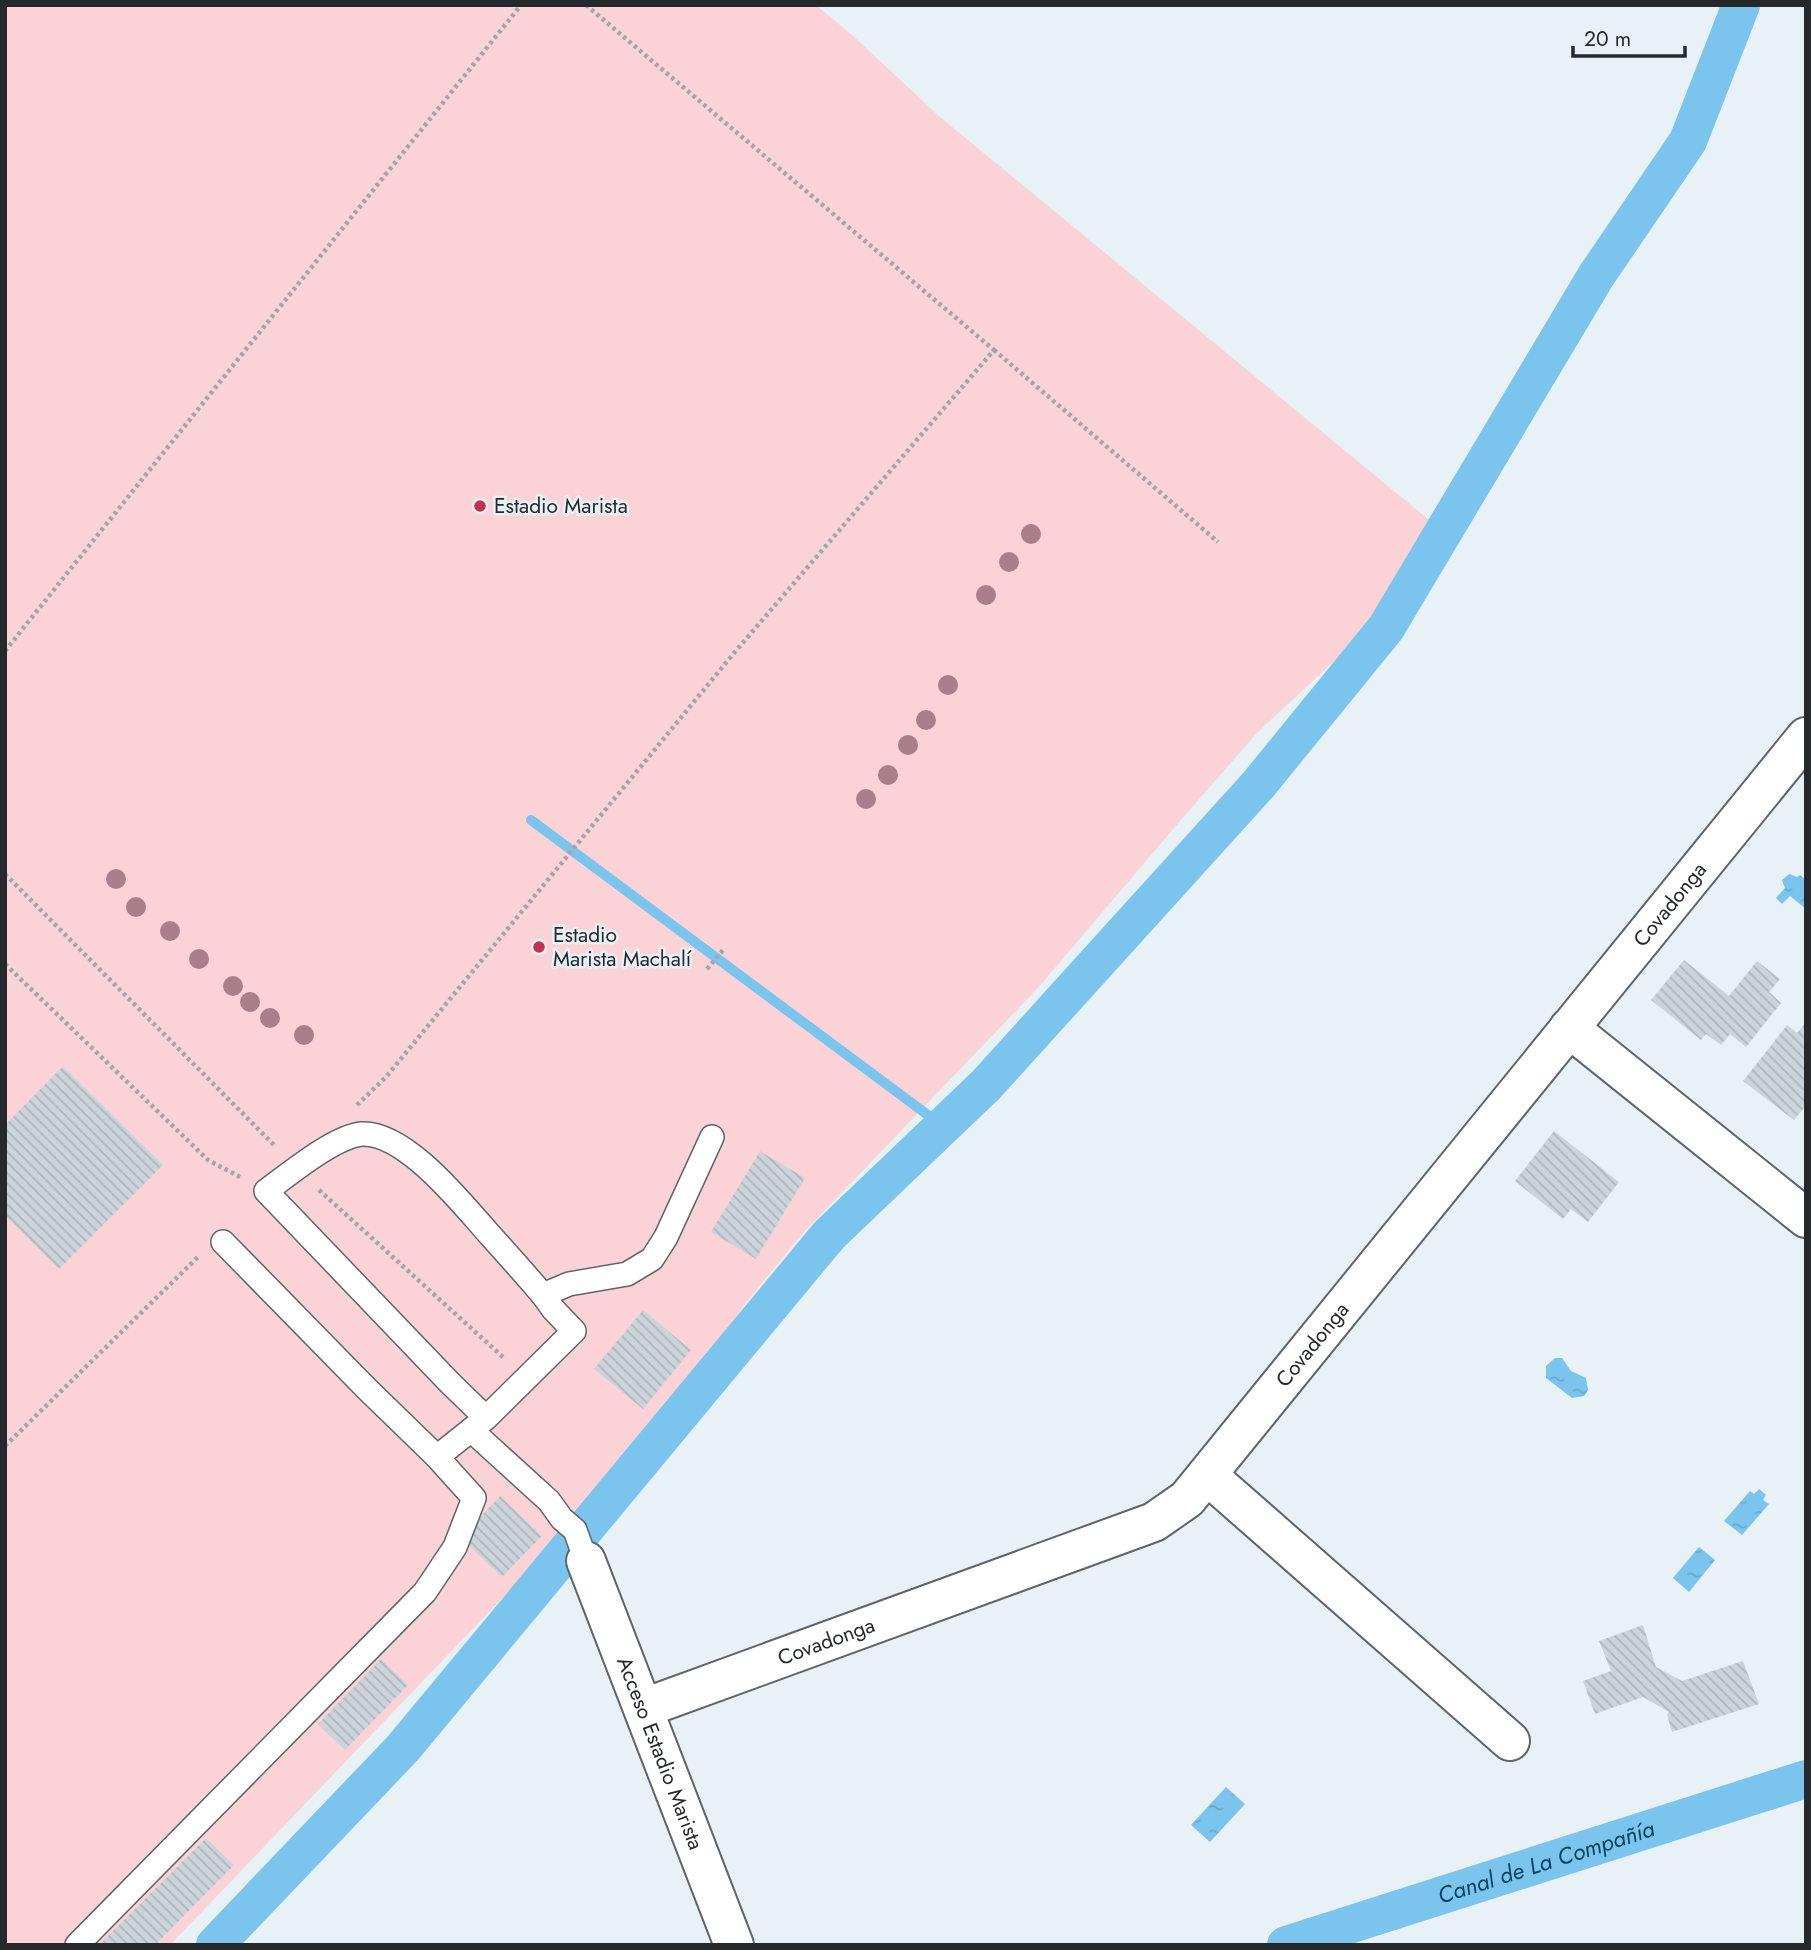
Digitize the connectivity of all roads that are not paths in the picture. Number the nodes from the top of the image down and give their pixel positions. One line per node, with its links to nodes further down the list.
1 (1806, 737): 2 (street, Covadonga)
2 (1570, 1028): 4 (street); 9 (street, Covadonga)
3 (712, 1138): 6 (lane)
4 (1806, 1218)
5 (216, 1245): 8 (lane)
6 (543, 1295): 7 (lane); 7 (lane)
7 (479, 1424): 8 (lane); 10 (lane)
8 (437, 1457): 13 (lane)
9 (1207, 1475): 11 (street, Covadonga); 12 (street)
10 (586, 1561): 11 (street, Acceso Estadio Marista)
11 (644, 1708): 14 (street, Acceso Estadio Marista)
12 (1510, 1741)
13 (77, 1945)
14 (734, 1945)

